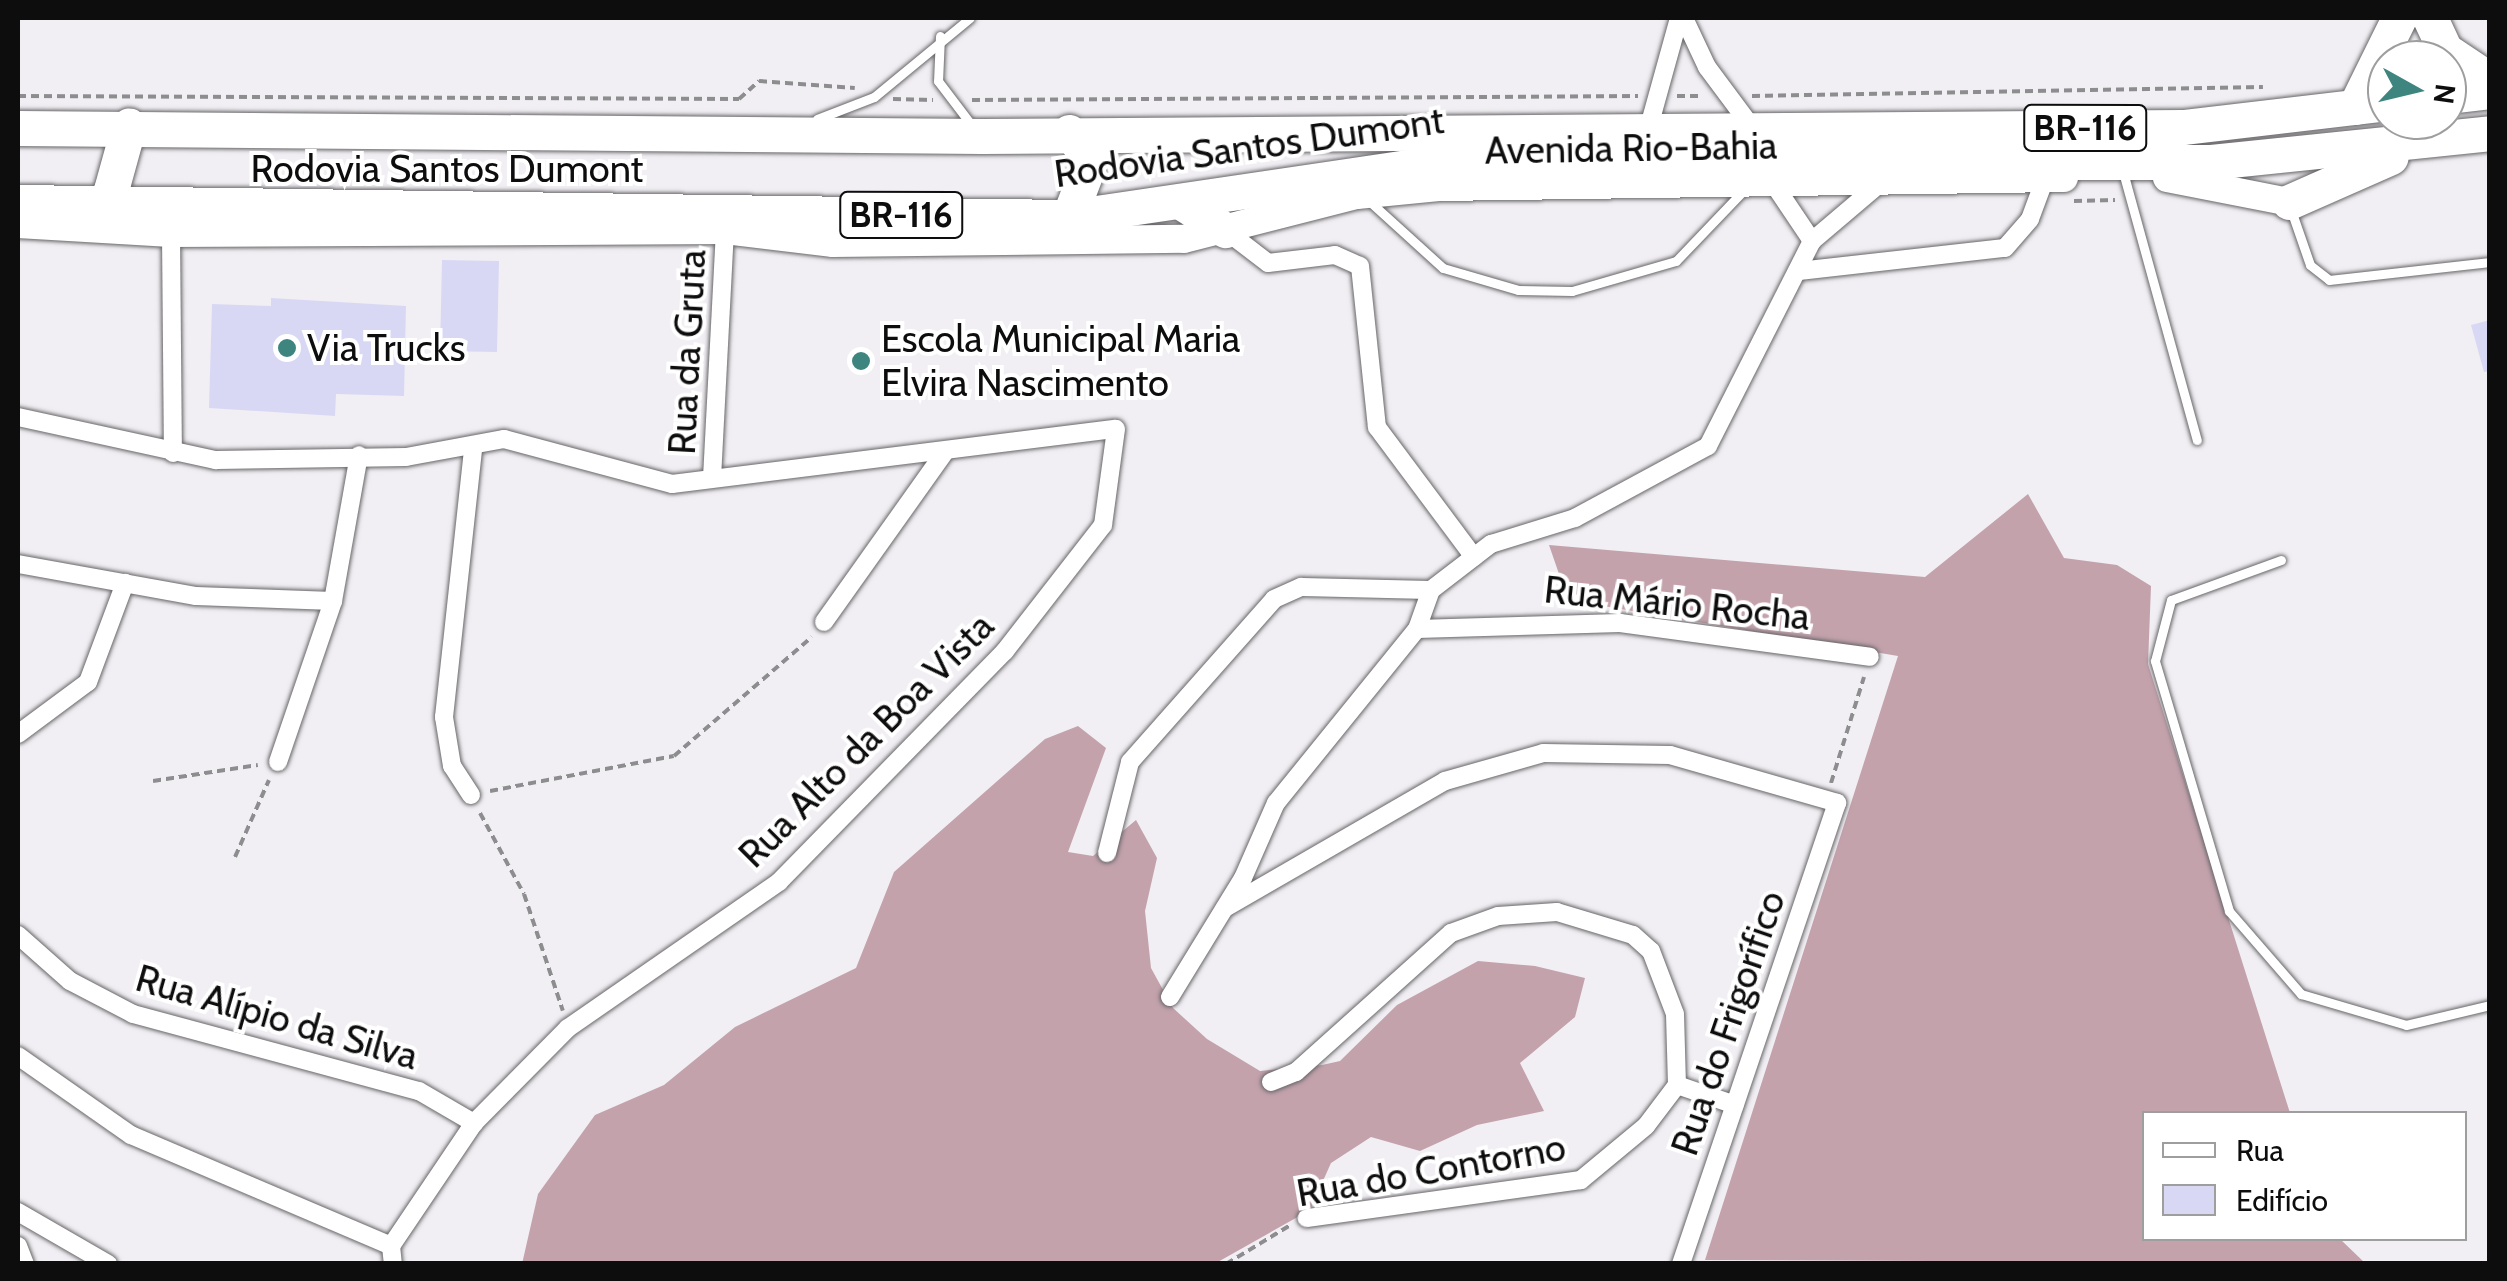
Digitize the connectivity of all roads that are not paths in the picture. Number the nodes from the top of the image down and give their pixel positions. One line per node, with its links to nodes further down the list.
1 (970, 18): 4 (lane)
2 (1682, 18): 9 (street); 10 (street)
3 (2430, 18): 5 (highway)
4 (940, 35): 11 (lane); 14 (lane)
5 (2490, 80)
6 (2367, 105): 10 (highway, Rodovia Santos Dumont / BR-116)
7 (129, 124): 8 (highway, Rodovia Santos Dumont / BR-116); 11 (highway, Rodovia Santos Dumont / BR-116); 24 (highway)
8 (18, 128)
9 (1648, 130): 10 (highway, Rodovia Santos Dumont / BR-116); 12 (highway, Rodovia Santos Dumont / BR-116)
10 (1754, 130)
11 (740, 131): 14 (highway, Rodovia Santos Dumont / BR-116)
12 (1069, 132): 14 (highway, Rodovia Santos Dumont / BR-116); 27 (highway)
13 (2490, 133): 15 (highway, Rodovia Santos Dumont / BR-116)
14 (982, 136)
15 (2440, 144): 17 (highway, Rodovia Santos Dumont / BR-116); 22 (highway)
16 (2047, 171): 17 (highway, Rodovia Santos Dumont / BR-116); 19 (street, Avenida Rio-Bahia); 23 (highway, Rodovia Santos Dumont / BR-116); 34 (street)
17 (2120, 171): 22 (street); 37 (lane)
18 (1767, 183): 19 (street, Avenida Rio-Bahia); 20 (street, Avenida Rio-Bahia); 20 (lane); 32 (street)
19 (1878, 185): 32 (street)
20 (1356, 195): 29 (street, Avenida Rio-Bahia)
21 (18, 202): 24 (highway, Rodovia Santos Dumont / BR-116)
22 (2289, 202): 33 (lane)
23 (1184, 204): 27 (highway, Rodovia Santos Dumont / BR-116); 29 (highway)
24 (126, 210): 25 (highway, Rodovia Santos Dumont / BR-116)
25 (232, 212): 27 (highway, Rodovia Santos Dumont / BR-116); 30 (highway)
26 (18, 224): 31 (street, Avenida Rio-Bahia)
27 (1051, 225): 28 (street, Avenida Rio-Bahia); 29 (street, Avenida Rio-Bahia)
28 (726, 230): 30 (street, Avenida Rio-Bahia); 42 (street, Rua da Gruta)
29 (1224, 230): 43 (street)
30 (291, 232): 31 (street, Avenida Rio-Bahia)
31 (171, 233): 40 (street)
32 (1812, 241): 34 (street)
33 (2490, 262)
34 (1799, 271): 43 (street)
35 (18, 416): 40 (street, Rua da Gruta)
36 (1116, 429): 39 (street, Rua da Gruta); 64 (street, Rua Alto da Boa Vista)
37 (2197, 440)
38 (473, 451): 41 (street, Rua da Gruta); 42 (street, Rua da Gruta); 54 (street)
39 (944, 452): 42 (street, Rua da Gruta); 49 (street)
40 (173, 453): 41 (street, Rua da Gruta)
41 (358, 455): 48 (street)
42 (712, 478)
43 (1474, 556): 47 (street)
44 (2280, 560): 59 (lane)
45 (18, 564): 46 (street)
46 (125, 583): 48 (street); 52 (street)
47 (1431, 590): 50 (street); 55 (street)
48 (333, 602): 53 (street)
49 (824, 622)
50 (1416, 630): 51 (street, Rua Mário Rocha); 56 (street)
51 (1870, 657)
52 (18, 734)
53 (278, 762)
54 (471, 795)
55 (1106, 853)
56 (1225, 908): 58 (street); 63 (street, Rua do Frigorífico)
57 (18, 934): 64 (street, Rua Alípio da Silva)
58 (1170, 997)
59 (2490, 1005)
60 (18, 1056): 68 (street)
61 (1271, 1082): 62 (street)
62 (1677, 1084): 63 (street); 66 (street, Rua do Contorno)
63 (1735, 1105): 71 (street, Rua do Frigorífico)
64 (474, 1123): 68 (street, Rua Alto da Boa Vista)
65 (18, 1212): 70 (street)
66 (1307, 1218)
67 (18, 1246): 69 (street)
68 (392, 1255)
69 (26, 1264)
70 (108, 1264)
71 (1681, 1264)

